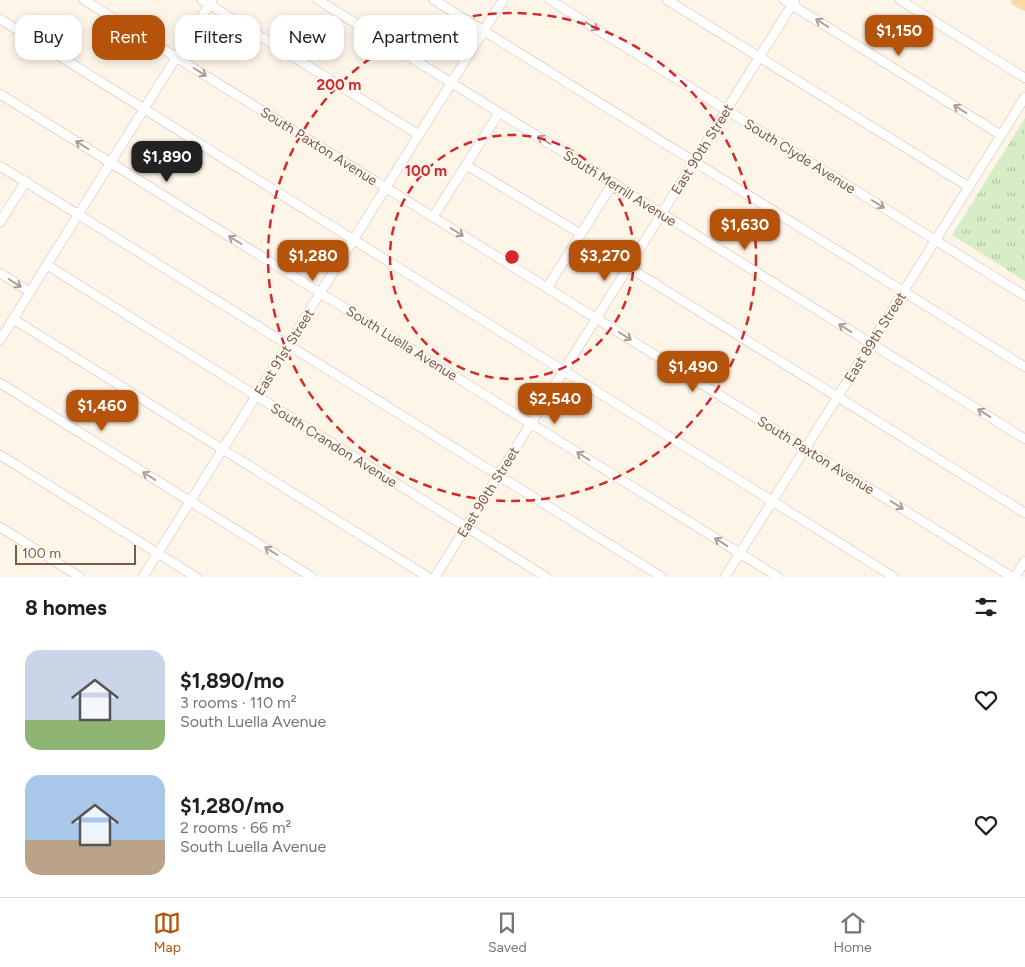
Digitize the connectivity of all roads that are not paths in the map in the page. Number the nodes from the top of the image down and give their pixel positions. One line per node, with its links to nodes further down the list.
1 (84, 0): 15 (street, South Paxton Avenue)
2 (318, 0): 20 (street, South Merrill Avenue)
3 (434, 0): 14 (street)
4 (504, 0): 14 (street, East 91st Street)
5 (550, 0): 24 (street, South Clyde Avenue, one-way to 24)
6 (667, 0): 16 (street)
7 (900, 0): 19 (street)
8 (1016, 0): 11 (main road)
9 (208, 2): 12 (street); 26 (street)
10 (790, 2): 16 (street, East 90th Street); 27 (street, one-way to 10)
11 (1025, 6)
12 (200, 15)
13 (0, 19): 23 (street)
14 (484, 31): 20 (street, East 91st Street); 28 (street)
15 (175, 56)
16 (759, 57): 24 (street, East 90th Street); 34 (street)
17 (175, 59): 23 (street)
18 (181, 60): 35 (street, South Paxton Avenue, one-way to 35)
19 (1025, 78)
20 (452, 83): 25 (street, South Merrill Avenue); 26 (street, East 91st Street)
21 (1025, 97): 27 (street, East 89th Street)
22 (1, 98): 29 (street, South Luella Avenue, one-way to 22)
23 (144, 109): 29 (street); 41 (street)
24 (726, 110): 28 (street, East 90th Street); 42 (street, South Clyde Avenue, one-way to 42)
25 (499, 113): 30 (street); 33 (street, South Merrill Avenue, one-way to 25)
26 (419, 135): 35 (street, East 91st Street)
27 (1001, 135): 34 (street, East 89th Street)
28 (694, 162): 36 (street, East 90th Street); 48 (street)
29 (111, 163): 37 (street); 49 (street, South Luella Avenue, one-way to 29)
30 (466, 164): 38 (street); 40 (street)
31 (0, 166): 32 (street)
32 (26, 181): 37 (street); 39 (street)
33 (613, 183): 36 (street, South Merrill Avenue); 40 (street)
34 (968, 187): 42 (street, East 89th Street)
35 (386, 188): 38 (street, South Paxton Avenue); 41 (street, East 91st Street)
36 (662, 213): 44 (street, East 90th Street); 54 (street, South Merrill Avenue, one-way to 36)
37 (79, 214): 43 (street); 55 (street)
38 (433, 217): 46 (street, South Paxton Avenue, one-way to 46)
39 (0, 222)
40 (581, 234): 46 (street)
41 (354, 240): 49 (street, East 91st Street); 57 (street)
42 (936, 240): 48 (street, East 89th Street); 50 (street, South Clyde Avenue)
43 (47, 265): 47 (street); 59 (street, South Crandon Avenue)
44 (628, 267): 51 (street, East 90th Street); 60 (street)
45 (0, 273): 47 (street, one-way to 47)
46 (547, 288): 51 (street, South Paxton Avenue)
47 (30, 292): 52 (street)
48 (903, 292): 54 (street, East 89th Street); 56 (street)
49 (321, 293): 55 (street, East 91st Street); 61 (street, South Luella Avenue)
50 (1025, 296)
51 (596, 318): 57 (street, East 90th Street); 64 (street, South Paxton Avenue, one-way to 64)
52 (13, 319): 53 (street); 63 (street)
53 (0, 340)
54 (871, 344): 60 (street, East 89th Street); 62 (street, South Merrill Avenue, one-way to 54)
55 (288, 345): 59 (street, East 91st Street); 66 (street)
56 (1025, 368)
57 (563, 371): 61 (street, East 90th Street); 67 (street)
58 (0, 382): 68 (street, one-way to 58)
59 (256, 396): 63 (street, East 91st Street); 71 (street, South Crandon Avenue)
60 (838, 397): 64 (street, East 89th Street); 69 (street)
61 (531, 424): 66 (street, East 90th Street); 73 (street, South Luella Avenue, one-way to 61)
62 (1025, 439)
63 (223, 449): 68 (street, East 91st Street); 79 (street)
64 (806, 449): 67 (street, East 89th Street); 86 (street, South Paxton Avenue, one-way to 86)
65 (0, 455): 72 (street)
66 (498, 475): 71 (street, East 90th Street); 82 (street)
67 (773, 501): 73 (street, East 89th Street); 85 (street)
68 (191, 502): 72 (street, East 91st Street); 78 (street, one-way to 68)
69 (1025, 513)
70 (0, 527): 75 (street)
71 (466, 527): 80 (street, East 90th Street); 81 (street, South Crandon Avenue)
72 (158, 553): 76 (street, East 91st Street); 77 (street)
73 (740, 554): 83 (street, East 89th Street); 84 (street, South Luella Avenue)
74 (1025, 561): 86 (street)
75 (80, 577)
76 (144, 577)
77 (196, 577)
78 (312, 577)
79 (428, 577)
80 (435, 577)
81 (546, 577)
82 (662, 577)
83 (726, 577)
84 (778, 577)
85 (894, 577)
86 (1014, 577)

